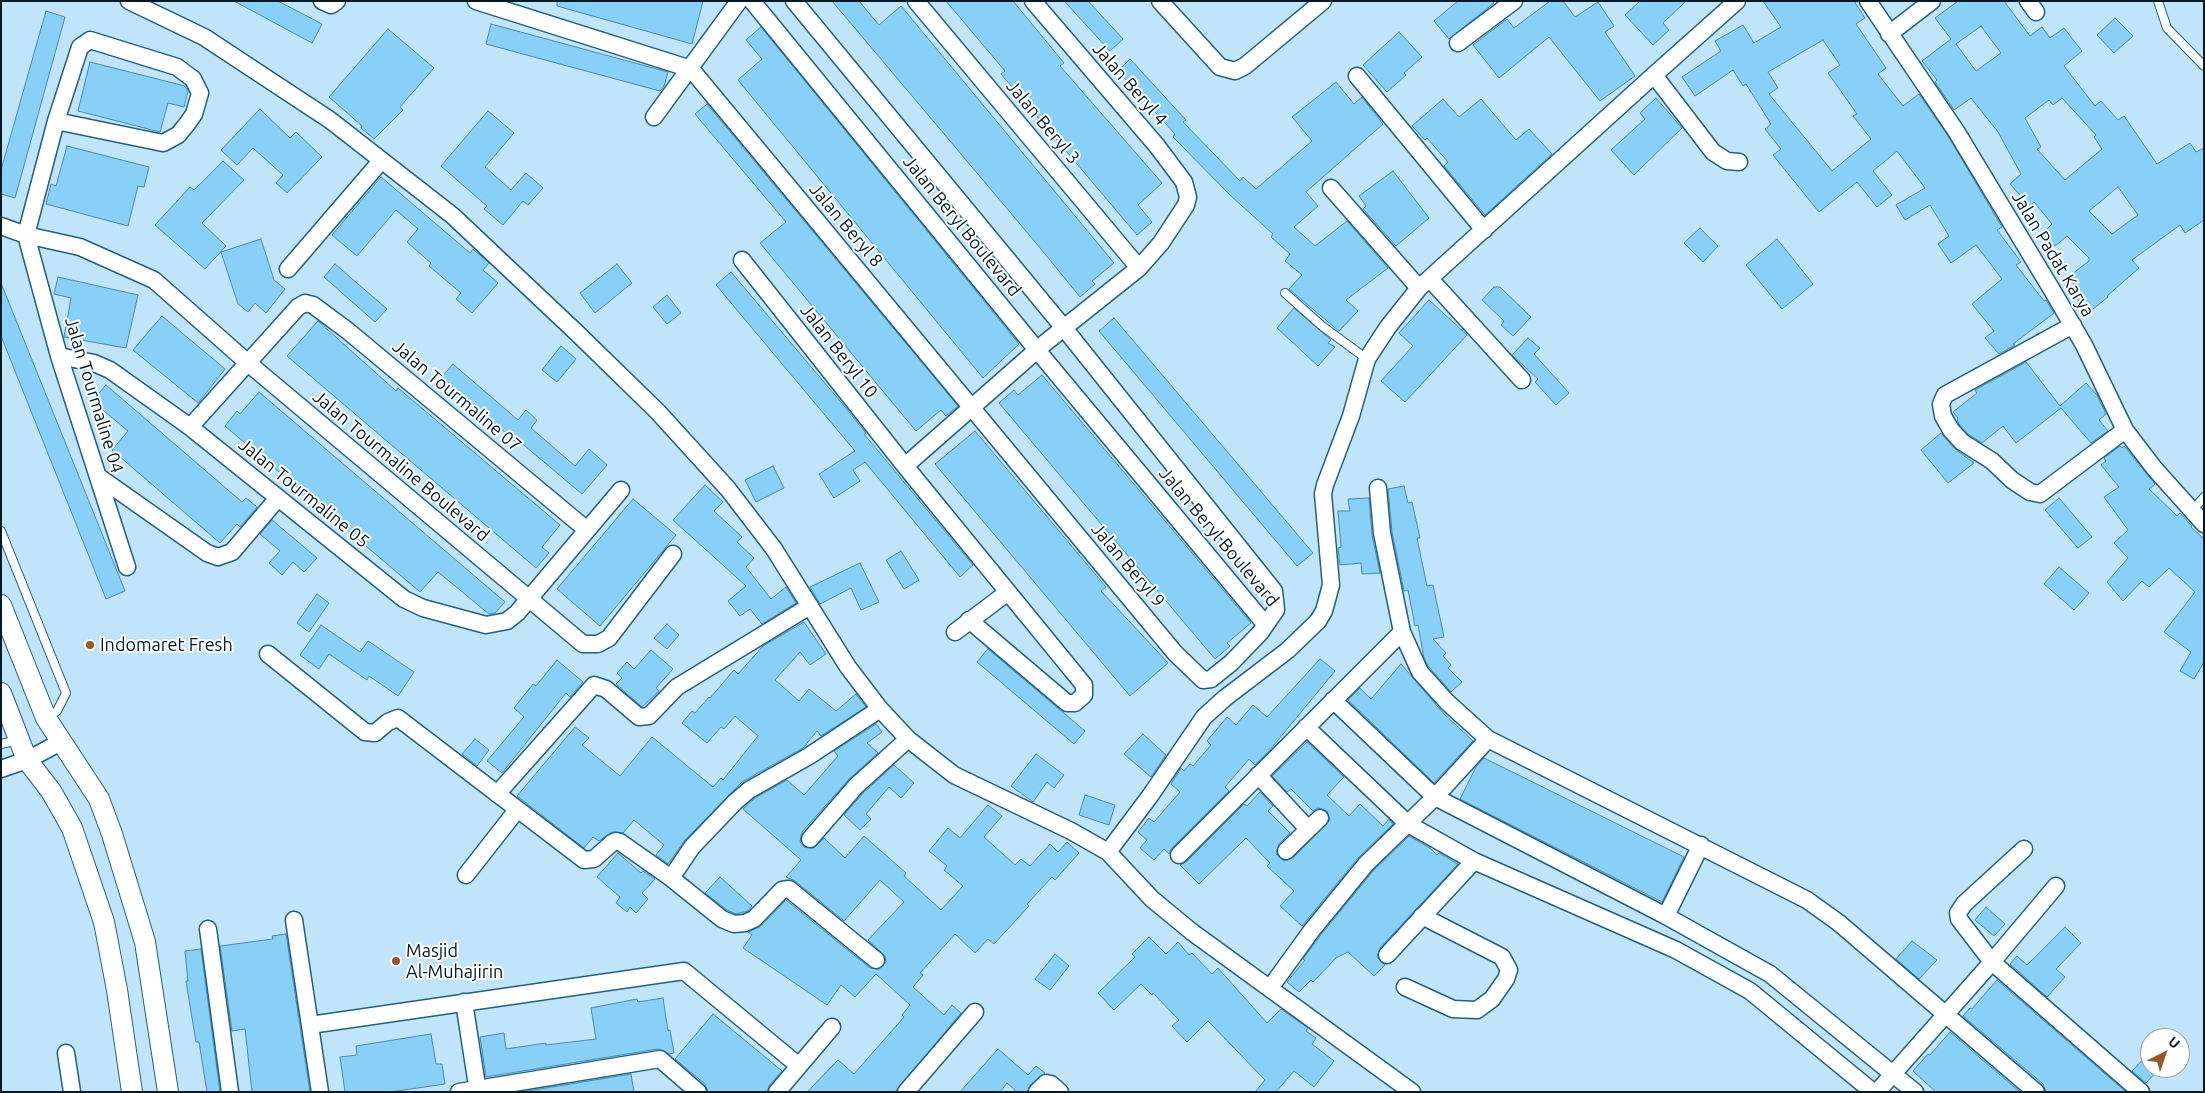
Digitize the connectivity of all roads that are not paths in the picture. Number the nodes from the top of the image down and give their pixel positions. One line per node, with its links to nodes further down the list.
1 (129, 1): 25 (street)
2 (322, 1): 3 (street)
3 (336, 1)
4 (476, 1): 20 (street)
5 (739, 1): 20 (street)
6 (752, 1): 37 (street, Jalan Beryl Boulevard)
7 (794, 1): 37 (street, Jalan Beryl Boulevard)
8 (916, 1): 32 (street, Jalan Beryl 3)
9 (1032, 1): 32 (street, Jalan Beryl 4)
10 (1160, 1): 11 (street)
11 (1323, 1)
12 (1514, 1): 18 (street)
13 (1738, 1): 21 (street)
14 (1868, 1): 17 (street, Jalan Padat Karya)
15 (1932, 1): 17 (street)
16 (2158, 1): 19 (lane)
17 (1890, 34): 36 (street, Jalan Padat Karya)
18 (1458, 43)
19 (2204, 66)
20 (691, 69): 23 (street); 42 (street, Jalan Beryl 8)
21 (1654, 74): 26 (street); 29 (street)
22 (1357, 76): 29 (street)
23 (654, 117)
24 (56, 122): 24 (street); 30 (street)
25 (381, 161): 33 (street); 60 (street)
26 (1739, 162)
27 (1331, 188): 34 (street)
28 (1, 226): 30 (street, Jalan Tourmaline Boulevard)
29 (1484, 230): 34 (street)
30 (26, 235): 38 (street, Jalan Tourmaline 04); 40 (street, Jalan Tourmaline Boulevard)
31 (742, 260): 45 (street, Jalan Beryl 10)
32 (1139, 268): 37 (street)
33 (288, 269)
34 (1425, 284): 39 (street); 41 (street)
35 (1285, 293): 39 (lane)
36 (2072, 325): 44 (street, Jalan Padat Karya); 44 (street)
37 (1051, 339): 42 (street); 62 (street, Jalan Beryl Boulevard); 62 (street, Jalan Beryl Boulevard)
38 (60, 356): 43 (street, Jalan Tourmaline 05); 46 (street, Jalan Tourmaline 04)
39 (1367, 359): 86 (street)
40 (248, 363): 43 (street); 54 (street, Jalan Tourmaline 07); 58 (street, Jalan Tourmaline Boulevard)
41 (1522, 380)
42 (971, 407): 45 (street); 62 (street, Jalan Beryl 9)
43 (190, 427): 50 (street, Jalan Tourmaline 05)
44 (2125, 430): 51 (street, Jalan Padat Karya)
45 (905, 466): 57 (street)
46 (99, 477): 50 (street); 56 (street, Jalan Tourmaline 04)
47 (1378, 488): 64 (street)
48 (621, 490): 54 (street, Jalan Tourmaline 05)
49 (2204, 497): 51 (lane)
50 (278, 498): 58 (street, Jalan Tourmaline 05)
51 (2191, 512): 52 (street, Jalan Padat Karya)
52 (2204, 524)
53 (1, 530): 69 (lane)
54 (587, 530): 58 (street, Jalan Tourmaline 05)
55 (673, 554): 58 (street, Jalan Tourmaline Boulevard)
56 (127, 567)
57 (1008, 592): 61 (street); 61 (street)
58 (528, 599)
59 (1, 604): 69 (street)
60 (810, 606): 68 (street); 78 (street)
61 (969, 620): 63 (street)
62 (1265, 624)
63 (955, 632)
64 (1402, 632): 67 (street); 72 (street)
65 (268, 654): 78 (street)
66 (1, 693): 73 (street)
67 (1333, 700): 70 (street); 79 (street)
68 (880, 708): 71 (street); 90 (street)
69 (46, 718): 74 (street)
70 (1306, 727): 77 (street); 81 (street)
71 (908, 739): 82 (street); 86 (street)
72 (1488, 739): 79 (street); 83 (street)
73 (10, 742): 75 (street)
74 (61, 742): 75 (street); 114 (street)
75 (27, 760): 76 (street); 113 (street)
76 (1, 769)
77 (1258, 775): 85 (street); 87 (street)
78 (498, 794): 80 (street)
79 (1435, 797): 81 (street); 93 (street)
80 (518, 810): 89 (street); 90 (street)
81 (1408, 824): 88 (street); 102 (street)
82 (810, 839)
83 (1701, 845): 93 (street); 105 (street)
84 (2024, 850): 100 (street)
85 (1286, 851)
86 (1108, 852): 102 (street)
87 (1179, 855)
88 (1474, 861): 92 (street); 97 (street)
89 (466, 875)
90 (671, 878): 99 (street)
91 (2056, 886): 100 (street)
92 (1422, 916): 98 (street); 101 (street)
93 (1666, 916): 96 (street)
94 (294, 920): 106 (street)
95 (208, 929): 115 (street)
96 (1690, 929): 97 (street); 110 (street)
97 (1676, 950): 124 (street)
98 (1387, 955)
99 (876, 960)
100 (1992, 962): 105 (street); 128 (street)
101 (1405, 987)
102 (1270, 988): 123 (street)
103 (464, 1002): 106 (street); 109 (street); 111 (street)
104 (975, 1012): 120 (street)
105 (1946, 1014): 110 (street); 127 (street)
106 (310, 1025): 116 (street)
107 (832, 1027): 109 (street)
108 (66, 1053): 112 (street)
109 (799, 1066): 119 (street)
110 (1894, 1074): 125 (street); 126 (street)
111 (477, 1090): 117 (street); 118 (street)
112 (72, 1092)
113 (132, 1092)
114 (168, 1092)
115 (230, 1092)
116 (320, 1092)
117 (459, 1092)
118 (698, 1092)
119 (776, 1092)
120 (906, 1092)
121 (1037, 1092): 122 (street)
122 (1060, 1092)
123 (1412, 1092)
124 (1873, 1092)
125 (1877, 1092)
126 (1914, 1092)
127 (2036, 1092)
128 (2141, 1092)

